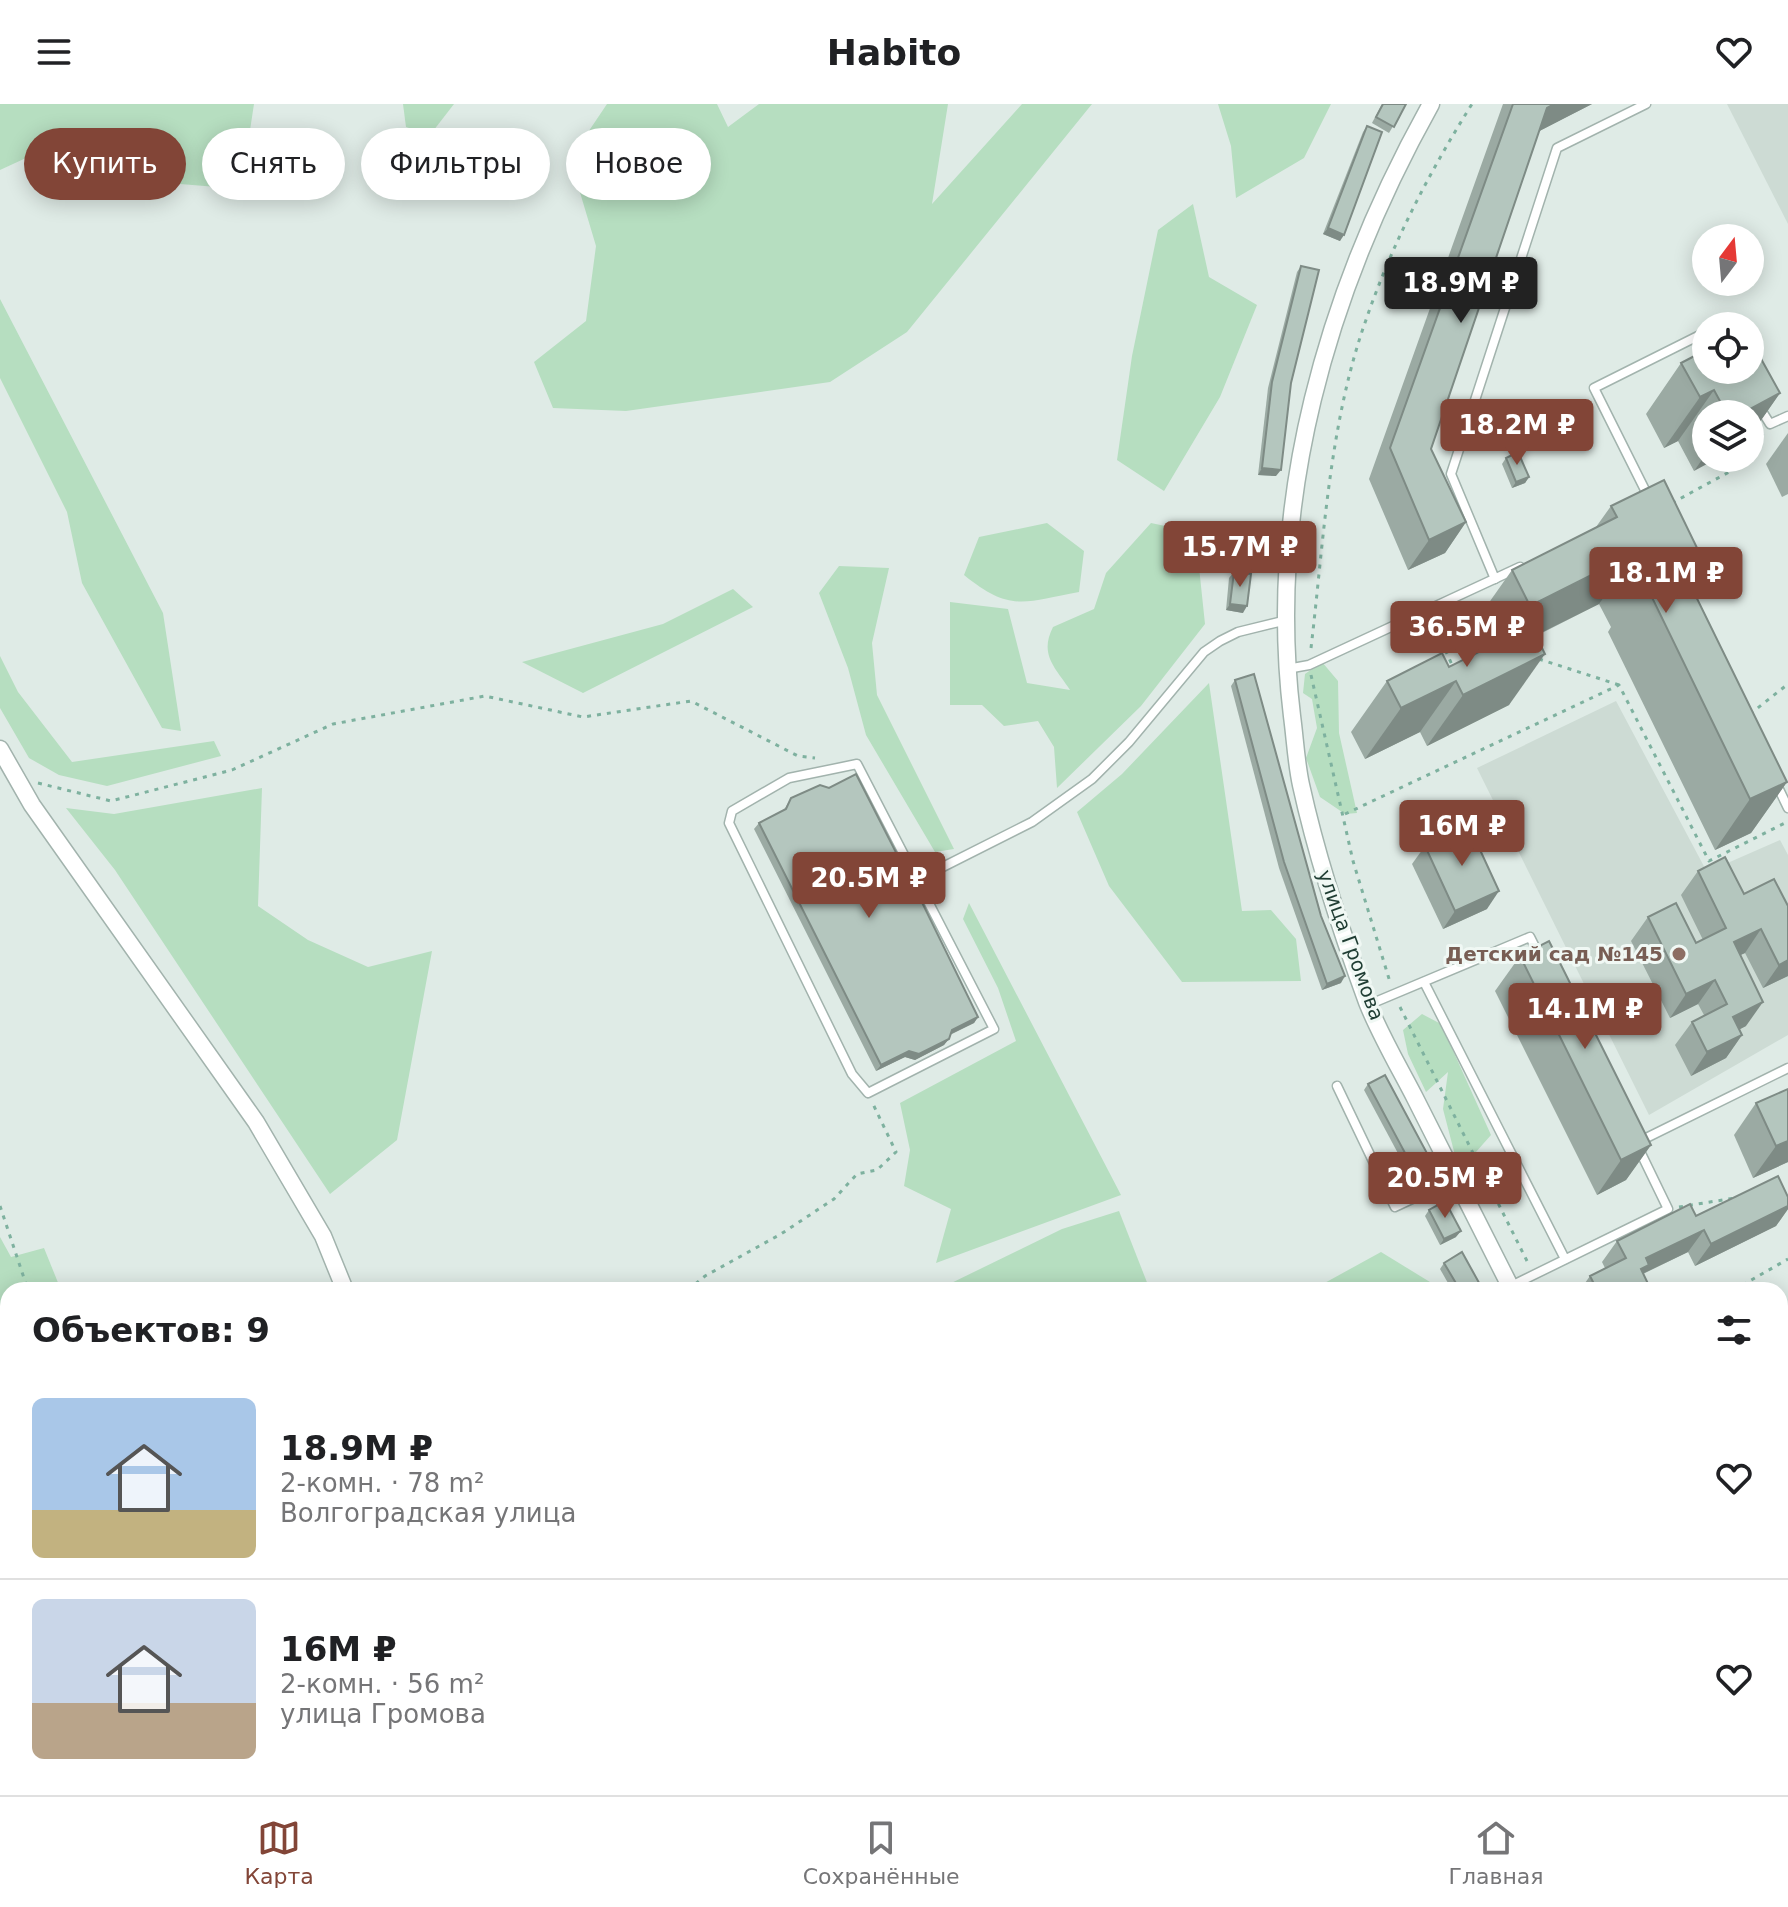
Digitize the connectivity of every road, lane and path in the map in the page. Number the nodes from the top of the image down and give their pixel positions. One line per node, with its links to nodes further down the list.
1 (1431, 104): 15 (street, улица Громова)
2 (1472, 104): 17 (path)
3 (1646, 104): 13 (lane)
4 (1692, 339): 11 (lane)
5 (1754, 397): 7 (lane)
6 (1788, 416): 7 (lane)
7 (1770, 424): 8 (path)
8 (1764, 433)
9 (1729, 472): 10 (path)
10 (1672, 503)
11 (1641, 512)
12 (1534, 561): 13 (lane)
13 (1495, 579): 14 (lane)
14 (1427, 610): 17 (lane); 19 (path)
15 (1283, 621): 18 (street, улица Громова); 30 (lane)
16 (1534, 658): 21 (path)
17 (1309, 665): 18 (lane); 34 (path)
18 (1286, 669): 35 (street, улица Громова)
19 (1458, 677)
20 (1788, 684): 22 (path)
21 (1619, 685): 28 (path); 29 (path)
22 (1744, 718)
23 (0, 749): 26 (street)
24 (827, 760): 26 (path)
25 (1769, 770): 27 (lane)
26 (15, 777): 49 (street)
27 (1788, 808)
28 (1345, 814)
29 (1788, 821)
30 (917, 880): 31 (lane); 38 (lane); 38 (lane)
31 (906, 886)
32 (1544, 964): 33 (lane)
33 (1424, 982): 34 (lane); 45 (lane)
34 (1394, 994): 35 (lane); 47 (path)
35 (1368, 1005): 41 (street, улица Громова)
36 (1788, 1068): 40 (lane)
37 (1337, 1086): 41 (lane)
38 (868, 1093): 50 (path)
39 (1629, 1129): 40 (lane)
40 (1636, 1143): 44 (lane)
41 (1456, 1179): 51 (street, улица Громова)
42 (1746, 1196): 44 (path)
43 (0, 1206): 48 (path)
44 (1668, 1209): 45 (lane)
45 (1565, 1259): 47 (lane)
46 (1788, 1259): 53 (path)
47 (1534, 1275): 52 (lane)
48 (25, 1282)
49 (342, 1282)
50 (698, 1282)
51 (1508, 1282)
52 (1522, 1282)
53 (1748, 1282)

